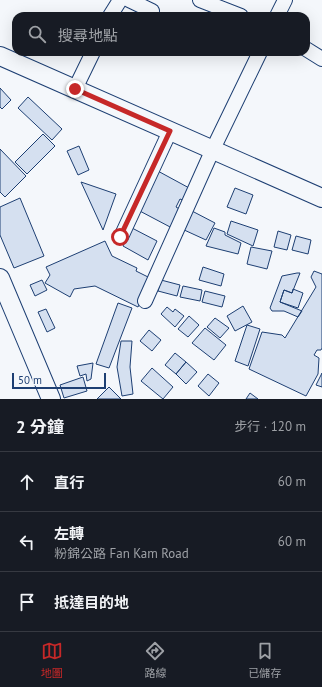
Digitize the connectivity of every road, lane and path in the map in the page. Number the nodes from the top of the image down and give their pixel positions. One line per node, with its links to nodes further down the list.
1 (120, 0): 6 (street)
2 (129, 0): 5 (street)
3 (200, 0): 7 (street)
4 (285, 0): 8 (street)
5 (152, 11)
6 (112, 12)
7 (231, 12)
8 (279, 12)
9 (310, 52): 13 (street)
10 (0, 56): 14 (main road)
11 (91, 56): 14 (street)
12 (258, 56): 16 (street)
13 (322, 59)
14 (75, 89): 15 (main road)
15 (170, 131): 16 (main road); 18 (street)
16 (213, 150): 17 (main road); 20 (street)
17 (322, 198)
18 (120, 237)
19 (0, 278): 21 (main road)
20 (145, 301)
21 (51, 399)

